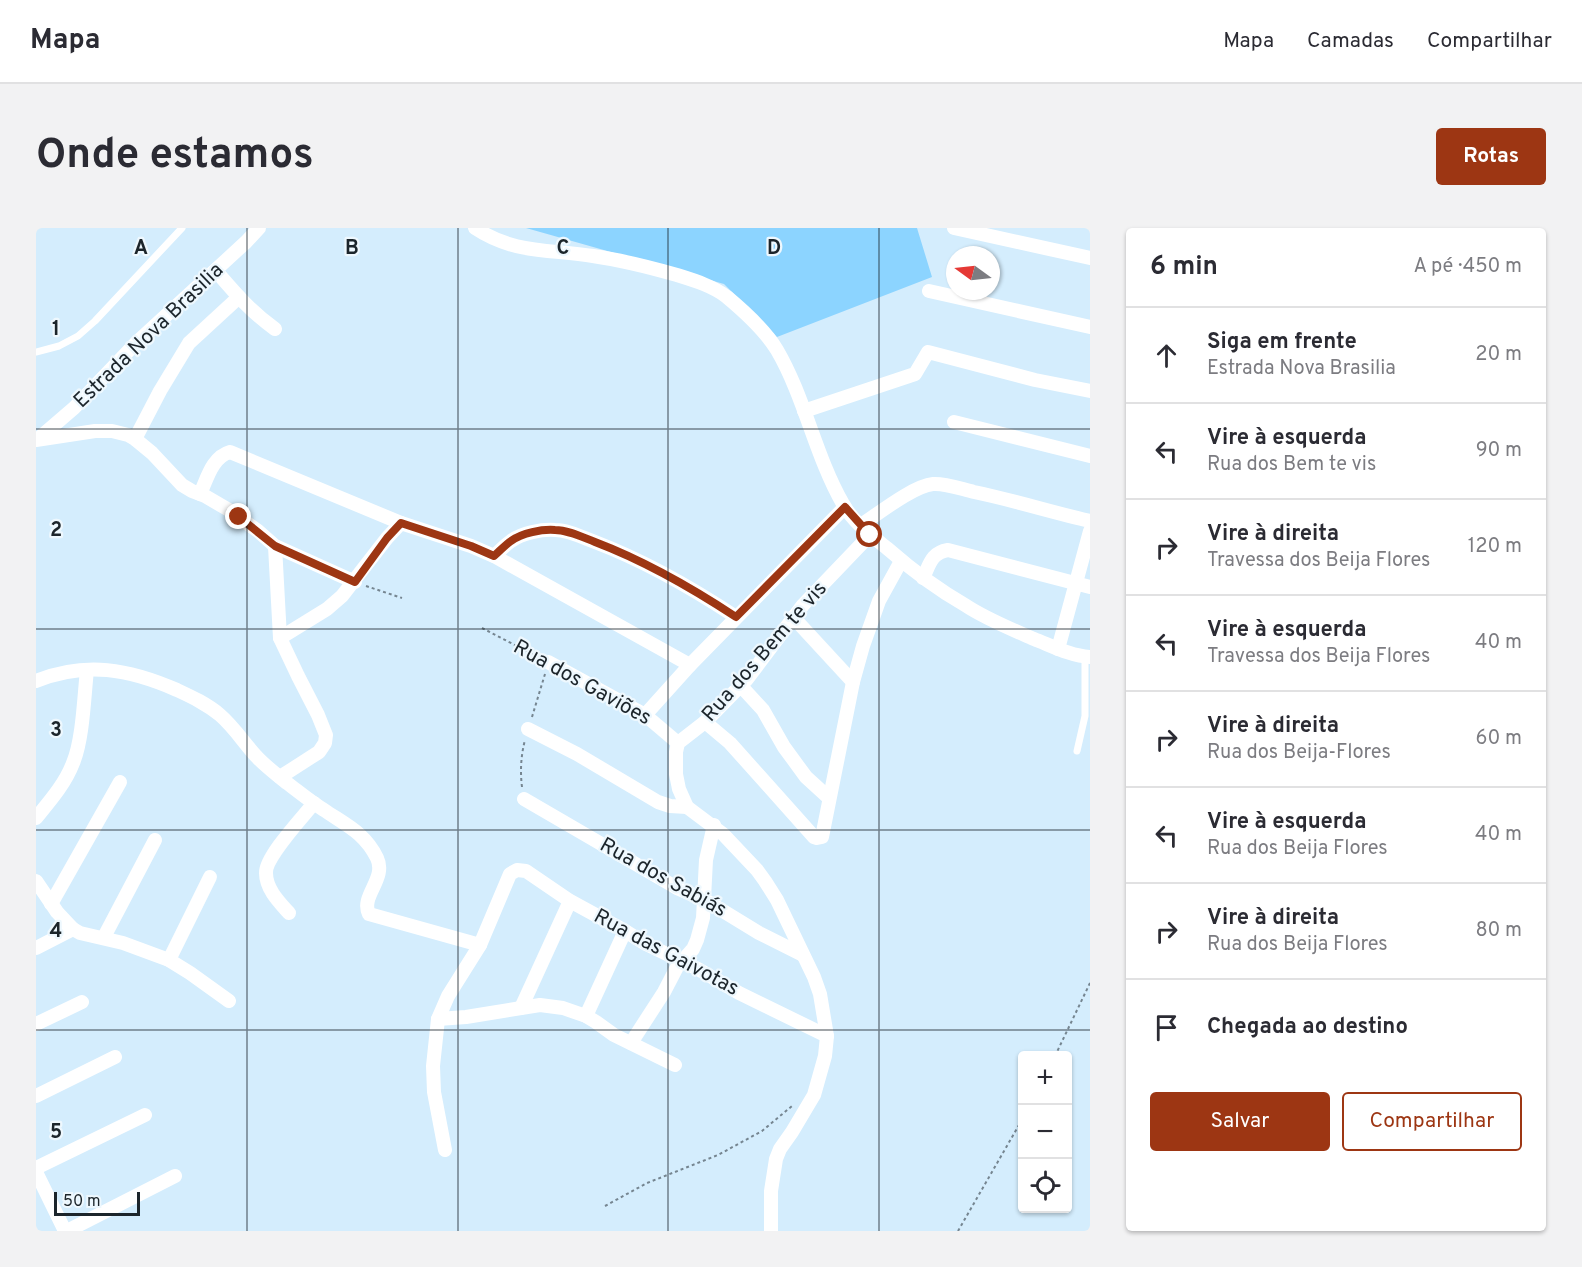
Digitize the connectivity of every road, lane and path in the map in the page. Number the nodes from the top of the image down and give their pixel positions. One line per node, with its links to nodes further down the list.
1 (182, 228): 11 (lane)
2 (259, 228): 6 (street, Estrada Nova Brasilia)
3 (475, 228): 13 (street)
4 (954, 228): 5 (street)
5 (1090, 258)
6 (216, 271): 8 (street); 16 (street, Estrada Nova Brasilia)
7 (929, 291): 9 (street)
8 (239, 297): 10 (street); 15 (street)
9 (1090, 327)
10 (275, 329)
11 (36, 352)
12 (1090, 391): 13 (street)
13 (804, 411): 19 (street)
14 (954, 422): 17 (street)
15 (135, 439): 16 (street); 18 (street)
16 (36, 440)
17 (1090, 456)
18 (200, 494): 21 (street); 24 (street)
19 (845, 507): 22 (street); 32 (street, Rua dos Bem te vis)
20 (1090, 521): 22 (street, Rua dos Bem te vis)
21 (401, 523): 25 (street); 28 (street)
22 (866, 530): 26 (street); 33 (street, Rua dos Bem te vis)
23 (1090, 531): 29 (street)
24 (275, 546): 28 (street); 35 (street)
25 (494, 556): 32 (street); 39 (street)
26 (901, 561): 27 (street); 42 (street)
27 (923, 578): 29 (street); 36 (street)
28 (355, 582): 31 (path); 35 (street)
29 (1076, 584): 30 (street); 36 (street)
30 (1090, 587)
31 (402, 598)
32 (736, 617): 39 (street, Rua dos Bem te vis)
33 (794, 617): 42 (street); 43 (street, Rua dos Bem te vis)
34 (482, 628): 38 (path, Rua dos Gaviões)
35 (280, 638): 49 (street)
36 (1058, 649): 37 (street)
37 (1088, 657): 48 (lane)
38 (548, 662): 44 (street, Rua dos Gaviões)
39 (690, 665): 44 (street, Rua dos Bem te vis)
40 (87, 670): 41 (street); 49 (street); 55 (street)
41 (36, 681)
42 (853, 682): 51 (street)
43 (740, 685): 45 (street, Rua dos Bem te vis); 51 (street)
44 (645, 715): 47 (street, Rua dos Gaviões)
45 (705, 722): 47 (street, Rua dos Bem te vis); 51 (street)
46 (528, 729): 54 (street)
47 (678, 743): 54 (street)
48 (1077, 751)
49 (280, 777): 53 (street)
50 (120, 782): 62 (street)
51 (830, 798)
52 (524, 799): 60 (street, Rua dos Sabiás)
53 (314, 803): 63 (street); 67 (street)
54 (687, 807): 56 (street)
55 (36, 818)
56 (714, 825): 60 (street); 69 (street)
57 (155, 840): 66 (street)
58 (210, 877): 70 (street)
59 (36, 881): 62 (street)
60 (705, 900): 69 (street, Rua dos Sabiás); 71 (street)
61 (570, 901): 65 (street, Rua das Gaivotas); 67 (street, Rua das Gaivotas); 75 (street)
62 (51, 904): 64 (street)
63 (289, 913)
64 (73, 929): 66 (street); 68 (street)
65 (625, 931): 71 (street, Rua das Gaivotas); 76 (street)
66 (104, 938): 70 (street)
67 (480, 945): 77 (street)
68 (36, 948)
69 (803, 955): 79 (street)
70 (169, 960): 73 (street)
71 (681, 961): 79 (street, Rua das Gaivotas); 80 (street)
72 (1090, 983): 81 (path)
73 (229, 1001)
74 (82, 1002): 78 (street)
75 (521, 1008): 76 (street); 77 (street)
76 (586, 1016): 80 (street)
77 (438, 1020): 88 (street)
78 (36, 1024)
79 (827, 1036): 93 (street)
80 (631, 1043): 83 (street)
81 (1056, 1051)
82 (115, 1057): 84 (street)
83 (675, 1065)
84 (36, 1096)
85 (794, 1104): 91 (path)
86 (145, 1115): 89 (street)
87 (1018, 1127): 94 (path)
88 (445, 1150)
89 (37, 1175): 92 (street)
90 (175, 1176): 92 (street)
91 (605, 1206)
92 (66, 1231)
93 (771, 1231)
94 (958, 1231)

